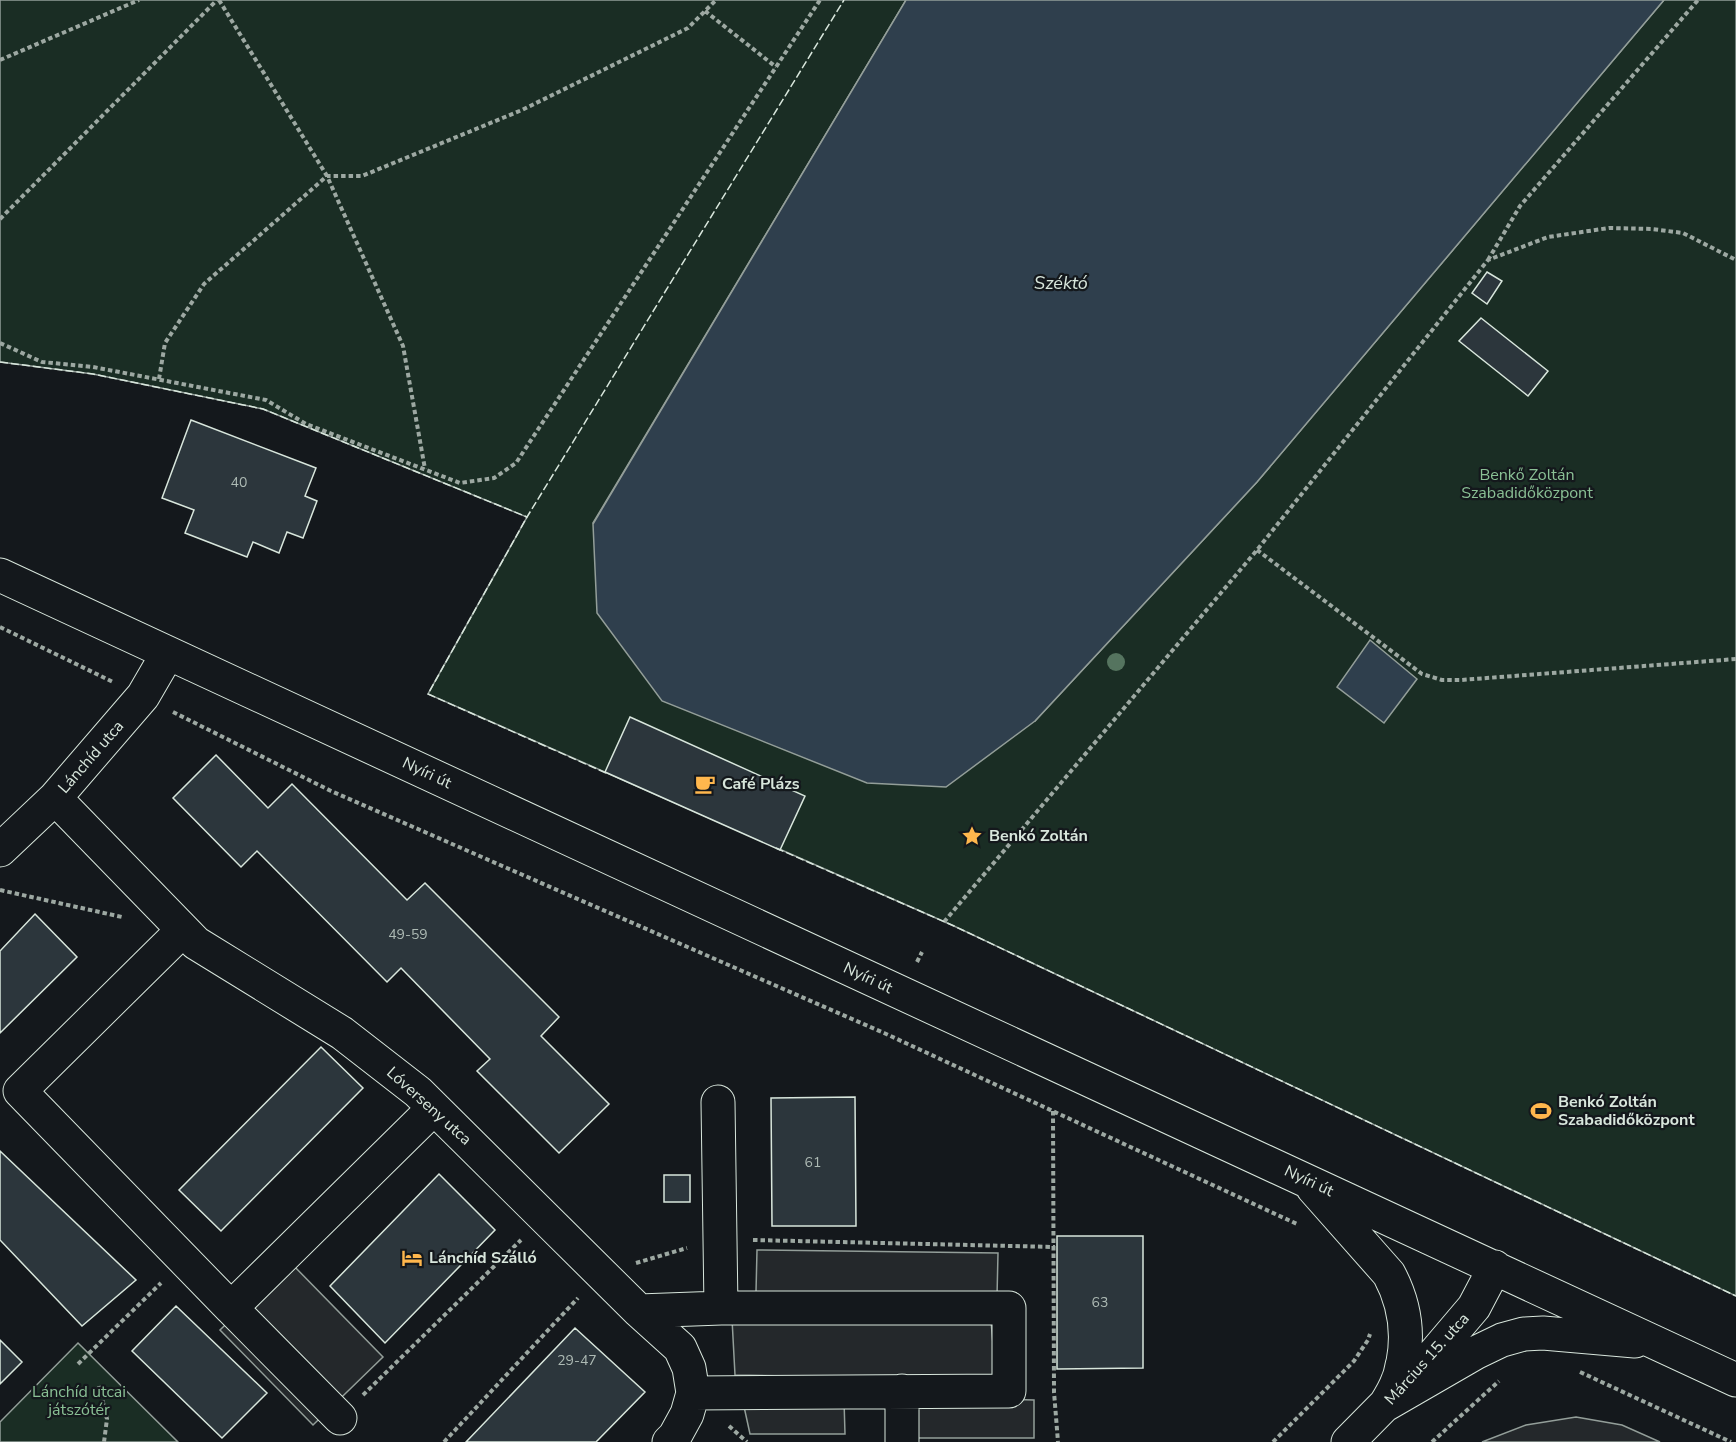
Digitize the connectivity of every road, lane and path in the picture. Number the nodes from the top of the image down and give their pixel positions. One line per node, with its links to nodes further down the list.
1 (139, 0): 7 (path)
2 (218, 0): 9 (path); 10 (path)
3 (716, 0): 6 (path)
4 (820, 0): 8 (path)
5 (1698, 0): 11 (path)
6 (705, 11): 8 (path); 9 (path)
7 (0, 60)
8 (776, 67): 15 (path)
9 (327, 176): 14 (path); 15 (path)
10 (0, 219)
11 (1488, 260): 12 (path); 16 (path)
12 (1736, 260)
13 (0, 343): 14 (path)
14 (159, 379): 15 (path)
15 (425, 470)
16 (1257, 550): 20 (path); 26 (path)
17 (0, 575): 19 (street, Nyíri út)
18 (0, 627): 21 (path)
19 (168, 652): 21 (street, Lánchíd utca); 31 (street, Nyíri út)
20 (1736, 659)
21 (142, 696): 22 (street, Lánchíd utca); 30 (path)
22 (55, 798): 23 (street, Lánchíd utca); 27 (street, Lóverseny utca)
23 (0, 850)
24 (0, 890): 25 (path)
25 (126, 918)
26 (944, 922)
27 (183, 930): 29 (street, Lóverseny utca); 36 (street)
28 (718, 1102): 34 (street)
29 (434, 1108): 32 (street, Lóverseny utca); 39 (street)
30 (1053, 1111): 33 (path); 35 (path)
31 (1305, 1179): 37 (street, Nyíri út); 51 (street)
32 (545, 1217): 38 (street, Lóverseny utca); 52 (path)
33 (1298, 1225)
34 (720, 1239): 35 (path); 38 (path); 40 (street)
35 (1055, 1247): 57 (path)
36 (185, 1259): 39 (street); 44 (path)
37 (1495, 1267): 43 (street, Nyíri út); 51 (street, Március 15. utca)
38 (601, 1272): 41 (street, Lóverseny utca); 54 (path)
39 (231, 1308): 52 (street)
40 (721, 1308): 41 (street); 49 (street)
41 (639, 1311): 50 (street, Lóverseny utca)
42 (1371, 1329): 58 (path)
43 (1657, 1343): 47 (street, Nyíri út); 51 (street)
44 (78, 1364)
45 (1577, 1370): 61 (path)
46 (1506, 1376): 60 (path)
47 (1736, 1380)
48 (99, 1386): 53 (path)
49 (902, 1391): 50 (street); 56 (street)
50 (693, 1393): 55 (street)
51 (1385, 1406): 59 (street, Március 15. utca)
52 (340, 1418)
53 (104, 1442)
54 (444, 1442)
55 (669, 1442)
56 (902, 1442)
57 (1058, 1442)
58 (1273, 1442)
59 (1348, 1442)
60 (1432, 1442)
61 (1731, 1442)

